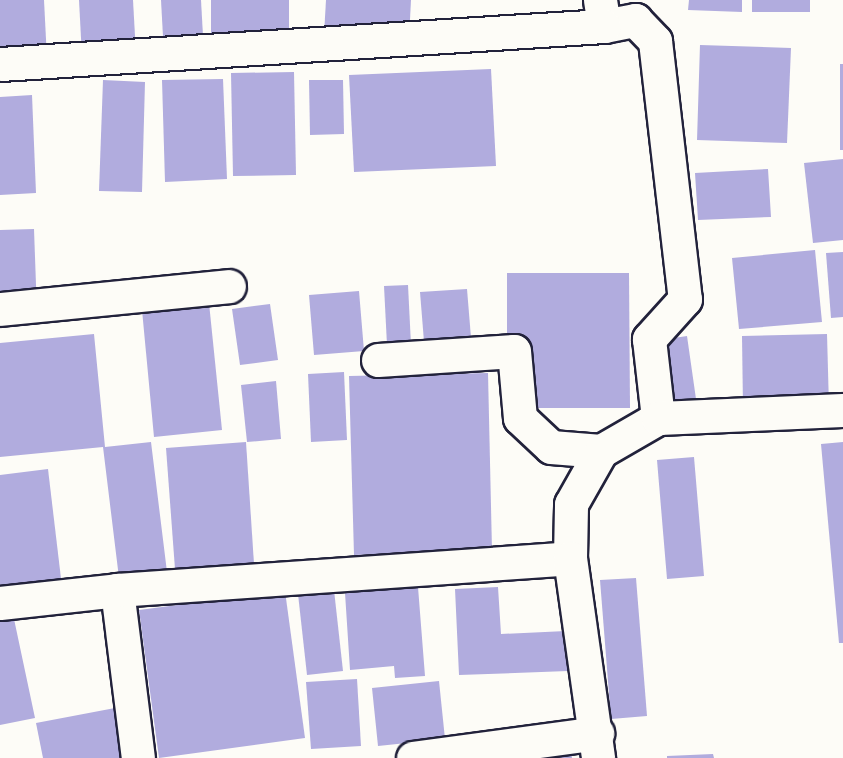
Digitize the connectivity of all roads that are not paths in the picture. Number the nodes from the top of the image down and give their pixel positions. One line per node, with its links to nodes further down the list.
1 (602, 13): 2 (street); 7 (street)
2 (0, 64)
3 (229, 286): 4 (street)
4 (0, 309)
5 (378, 360): 8 (street)
6 (843, 410): 7 (street)
7 (658, 418): 8 (street)
8 (601, 452): 9 (street)
9 (570, 558): 10 (street); 12 (street)
10 (117, 590): 11 (street); 13 (street)
11 (0, 603)
12 (597, 745): 14 (street)
13 (138, 758)
14 (413, 758)

